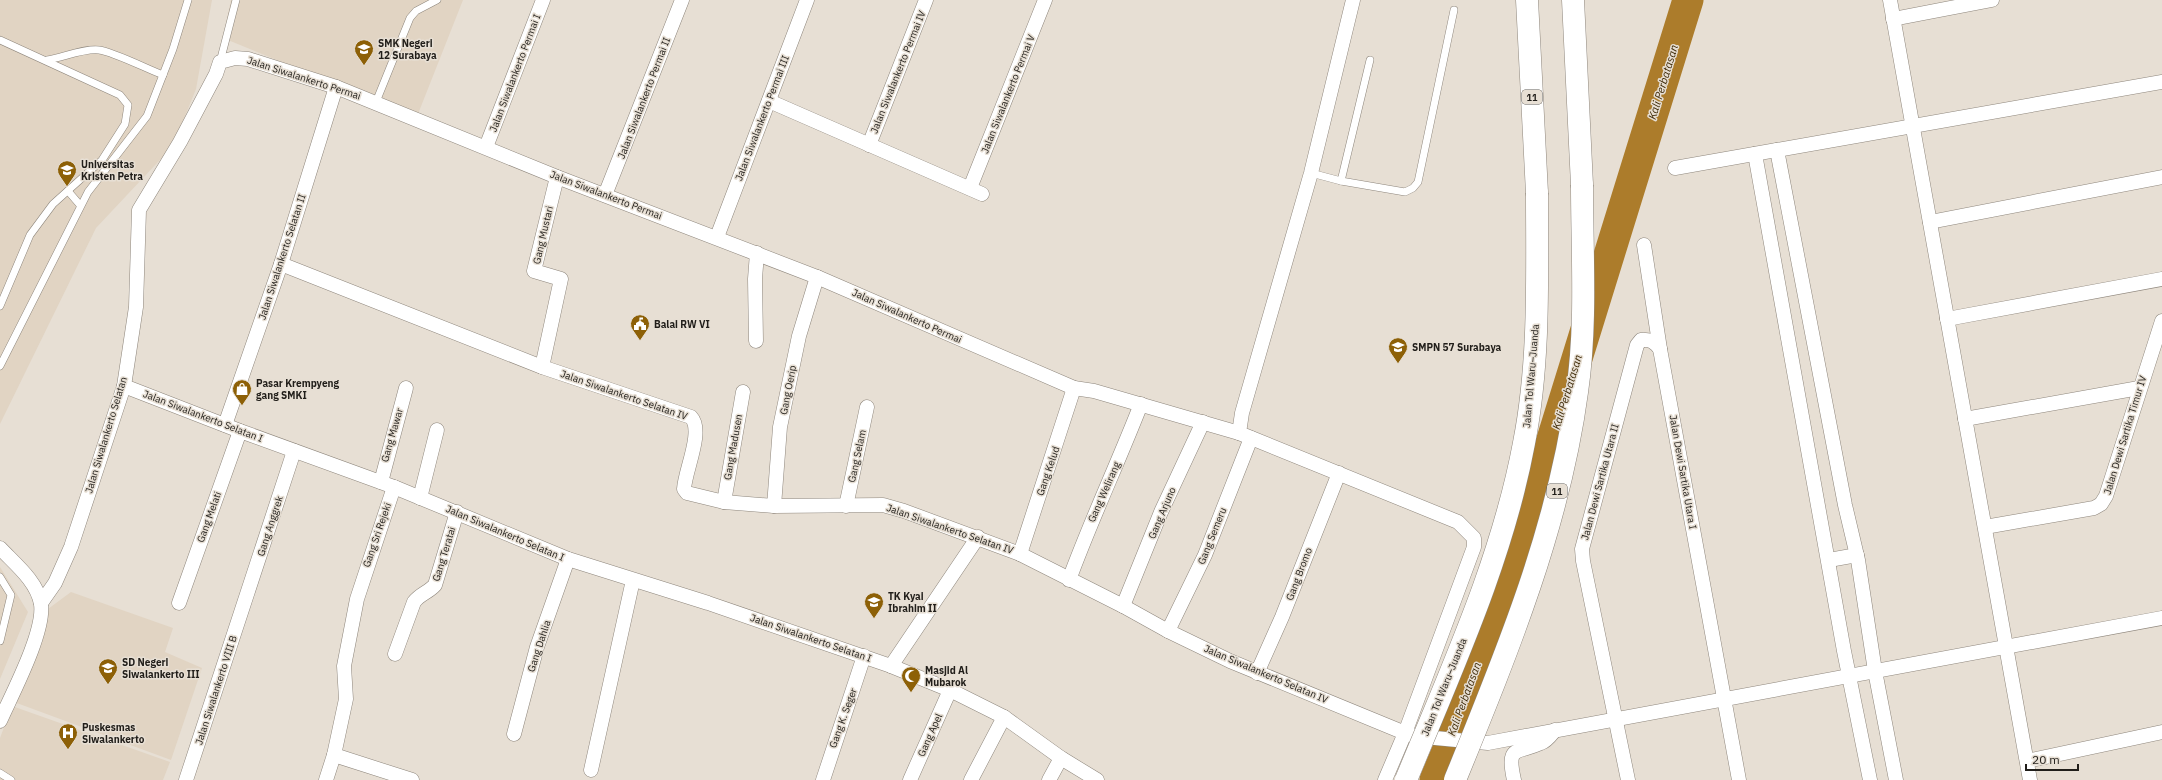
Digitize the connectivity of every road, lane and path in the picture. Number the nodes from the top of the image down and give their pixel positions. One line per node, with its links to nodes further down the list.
1 (188, 0): 20 (lane)
2 (236, 0): 19 (lane)
3 (437, 0): 24 (lane)
4 (543, 0): 27 (street, Jalan Siwalankerto Permai I)
5 (682, 0): 37 (street, Jalan Siwalankerto Permai II)
6 (807, 0): 23 (street, Jalan Siwalankerto Permai III)
7 (926, 0): 26 (street, Jalan Siwalankerto Permai IV)
8 (1045, 0): 36 (street, Jalan Siwalankerto Permai V)
9 (1352, 0): 31 (street, Gang Semeru)
10 (1527, 0): 125 (highway, Jalan Tol Waru–Juanda / 11, bridge)
11 (1574, 0): 126 (highway, 11, bridge)
12 (1890, 0): 15 (street)
13 (1992, 0): 15 (street)
14 (1454, 10): 34 (lane)
15 (1893, 19): 25 (street)
16 (0, 40): 17 (lane)
17 (47, 60): 20 (lane); 35 (lane)
18 (1370, 60): 34 (lane)
19 (220, 62): 22 (street, Jalan Siwalankerto Permai); 55 (street, Jalan Siwalankerto Selatan)
20 (163, 76): 39 (lane)
21 (2162, 82): 25 (street)
22 (336, 87): 24 (street, Jalan Siwalankerto Permai); 45 (street, Jalan Siwalankerto Selatan II)
23 (769, 100): 26 (street, Jalan Siwalankerto Permai IV); 42 (street, Jalan Siwalankerto Permai III)
24 (376, 102): 27 (street, Jalan Siwalankerto Permai)
25 (1912, 126): 28 (street); 41 (street)
26 (869, 145): 36 (street, Jalan Siwalankerto Permai IV)
27 (486, 147): 32 (street, Jalan Siwalankerto Permai)
28 (1777, 150): 29 (street); 38 (street)
29 (1754, 154): 30 (street); 40 (street)
30 (1675, 168)
31 (1311, 173): 34 (lane); 67 (street, Gang Semeru)
32 (557, 177): 37 (street, Jalan Siwalankerto Permai); 54 (street, Gang Mustari)
33 (2162, 177): 41 (street)
34 (1342, 181)
35 (68, 191): 39 (lane); 48 (lane)
36 (976, 191)
37 (605, 195): 42 (street, Jalan Siwalankerto Permai)
38 (1787, 202): 40 (street); 81 (street)
39 (80, 205): 53 (lane)
40 (1764, 206): 83 (street)
41 (1930, 222): 49 (street)
42 (717, 237): 44 (street, Jalan Siwalankerto Permai)
43 (1644, 245): 52 (street, Jalan Dewi Sartika Utara I)
44 (757, 253): 46 (street, Jalan Siwalankerto Permai); 51 (street)
45 (281, 264): 54 (street, Jalan Siwalankerto Selatan IV); 64 (street, Jalan Siwalankerto Selatan II)
46 (817, 277): 57 (street, Jalan Siwalankerto Permai); 74 (street, Gang Oerip)
47 (2162, 279): 49 (street)
48 (0, 306)
49 (1947, 319): 62 (street)
50 (2162, 321): 58 (street, Jalan Dewi Sartika Timur IV)
51 (756, 341)
52 (1660, 349): 102 (street, Jalan Dewi Sartika Utara I); 104 (street, Jalan Dewi Sartika Utara II)
53 (0, 366)
54 (542, 367): 73 (street, Jalan Siwalankerto Selatan IV)
55 (124, 386): 64 (street, Jalan Siwalankerto Selatan I); 88 (street, Jalan Siwalankerto Selatan)
56 (406, 388): 70 (street, Gang Mawar)
57 (1074, 388): 60 (street, Jalan Siwalankerto Permai); 80 (street, Gang Kelud)
58 (2139, 388): 62 (street); 77 (street, Jalan Dewi Sartika Timur IV)
59 (743, 392): 73 (street, Gang Madusen)
60 (1141, 404): 63 (street, Jalan Siwalankerto Permai); 86 (street, Gang Welirang)
61 (867, 407): 75 (street, Gang Selam)
62 (1965, 420): 77 (street)
63 (1203, 422): 67 (street, Jalan Siwalankerto Permai); 90 (street, Gang Arjuno)
64 (225, 425): 66 (street, Jalan Siwalankerto Selatan I)
65 (437, 430): 72 (street)
66 (240, 431): 68 (street, Jalan Siwalankerto Selatan I); 89 (street, Gang Melati)
67 (1245, 435): 69 (street, Jalan Siwalankerto Permai); 92 (street, Gang Semeru)
68 (294, 451): 70 (street, Jalan Siwalankerto Selatan I); 87 (street, Gang Anggrek)
69 (1339, 473): 99 (street, Gang Bromo); 109 (street, Jalan Siwalankerto Permai)
70 (380, 482): 71 (street, Jalan Siwalankerto Selatan I)
71 (394, 488): 72 (street, Jalan Siwalankerto Selatan I); 110 (street, Gang Sri Rejeki)
72 (420, 498): 76 (street, Jalan Siwalankerto Selatan I)
73 (724, 502): 74 (street, Jalan Siwalankerto Selatan IV)
74 (774, 506): 75 (street, Jalan Siwalankerto Selatan IV)
75 (846, 506): 78 (street, Jalan Siwalankerto Selatan IV)
76 (457, 512): 82 (street, Jalan Siwalankerto Selatan I); 95 (street, Gang Teratai)
77 (1985, 527): 94 (street)
78 (978, 537): 80 (street, Jalan Siwalankerto Selatan IV); 97 (street)
79 (0, 548): 88 (street)
80 (1020, 554): 86 (street, Jalan Siwalankerto Selatan IV)
81 (1857, 555): 83 (street); 98 (street)
82 (568, 559): 85 (street, Jalan Siwalankerto Selatan I); 108 (street, Gang Dahlia)
83 (1829, 560): 100 (street)
84 (0, 577): 93 (lane)
85 (633, 580): 96 (street, Jalan Siwalankerto Selatan I); 113 (street)
86 (1069, 580): 90 (street, Jalan Siwalankerto Selatan IV)
87 (245, 600): 116 (street, Jalan Siwalankerto VIII B)
88 (41, 603): 105 (street)
89 (179, 603)
90 (1123, 606): 92 (street, Jalan Siwalankerto Selatan IV)
91 (2162, 618): 94 (street, Jalan Siwalankerto Selatan IV)
92 (1168, 631): 99 (street, Jalan Siwalankerto Selatan IV)
93 (0, 641)
94 (2006, 647): 98 (street, Jalan Siwalankerto Selatan IV); 112 (street)
95 (395, 654)
96 (864, 656): 97 (street, Jalan Siwalankerto Selatan I); 119 (street, Gang K. Seger)
97 (891, 666): 101 (street, Jalan Siwalankerto Selatan I)
98 (1875, 671): 100 (street, Jalan Siwalankerto Selatan IV); 131 (street)
99 (1257, 673): 109 (street, Jalan Siwalankerto Selatan IV)
100 (1850, 676): 102 (street, Jalan Siwalankerto Selatan IV); 130 (street)
101 (950, 690): 103 (street, Jalan Siwalankerto Selatan I); 120 (street, Gang Apel)
102 (1725, 699): 104 (street, Jalan Siwalankerto Selatan IV); 129 (street, Jalan Dewi Sartika Utara I)
103 (1004, 717): 111 (street, Jalan Siwalankerto Selatan I); 121 (street)
104 (1616, 719): 106 (street, Jalan Siwalankerto Selatan IV); 128 (street)
105 (0, 721)
106 (1555, 730): 109 (street, Jalan Siwalankerto Selatan IV, bridge); 127 (street)
107 (2162, 732): 112 (street)
108 (514, 734)
109 (1409, 735): 124 (street, Jalan Siwalankerto Permai)
110 (334, 755): 117 (street, Gang Sri Rejeki); 118 (street)
111 (1061, 758): 122 (street); 123 (street, Jalan Siwalankerto Selatan I)
112 (2027, 761): 132 (street)
113 (591, 770)
114 (0, 773): 115 (lane)
115 (10, 780)
116 (186, 780)
117 (326, 780)
118 (412, 780)
119 (823, 780)
120 (910, 780)
121 (971, 780)
122 (1049, 780)
123 (1097, 780)
124 (1385, 780)
125 (1406, 780)
126 (1455, 780)
127 (1514, 780)
128 (1628, 780)
129 (1739, 780)
130 (1870, 780)
131 (1896, 780)
132 (2030, 780)

